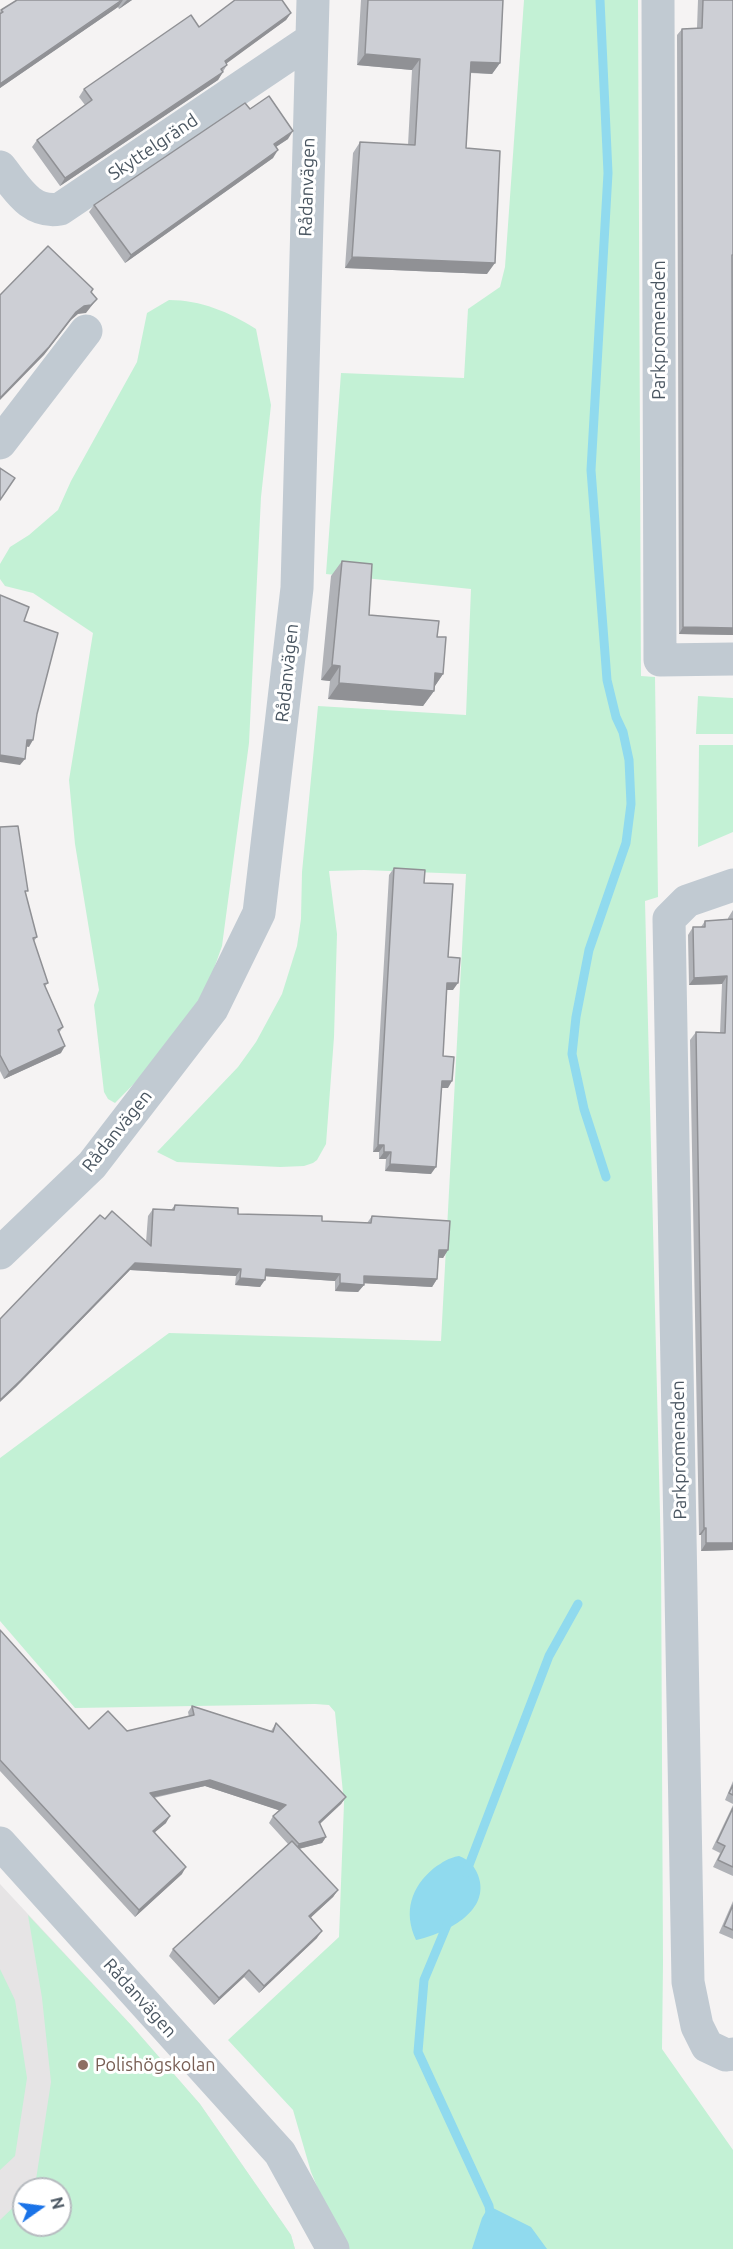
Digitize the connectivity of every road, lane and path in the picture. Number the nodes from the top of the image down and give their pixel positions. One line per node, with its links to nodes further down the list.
1 (313, 0): 3 (street, Rådanvägen)
2 (658, 0): 7 (street, Parkpromenaden)
3 (311, 40): 4 (street, Skyttelgränd); 9 (street, Rådanvägen)
4 (0, 167)
5 (86, 331): 6 (street)
6 (0, 443)
7 (733, 659)
8 (733, 885): 11 (street, Parkpromenaden)
9 (0, 1253)
10 (0, 1843): 12 (street, Rådanvägen)
11 (733, 2054)
12 (333, 2249)

